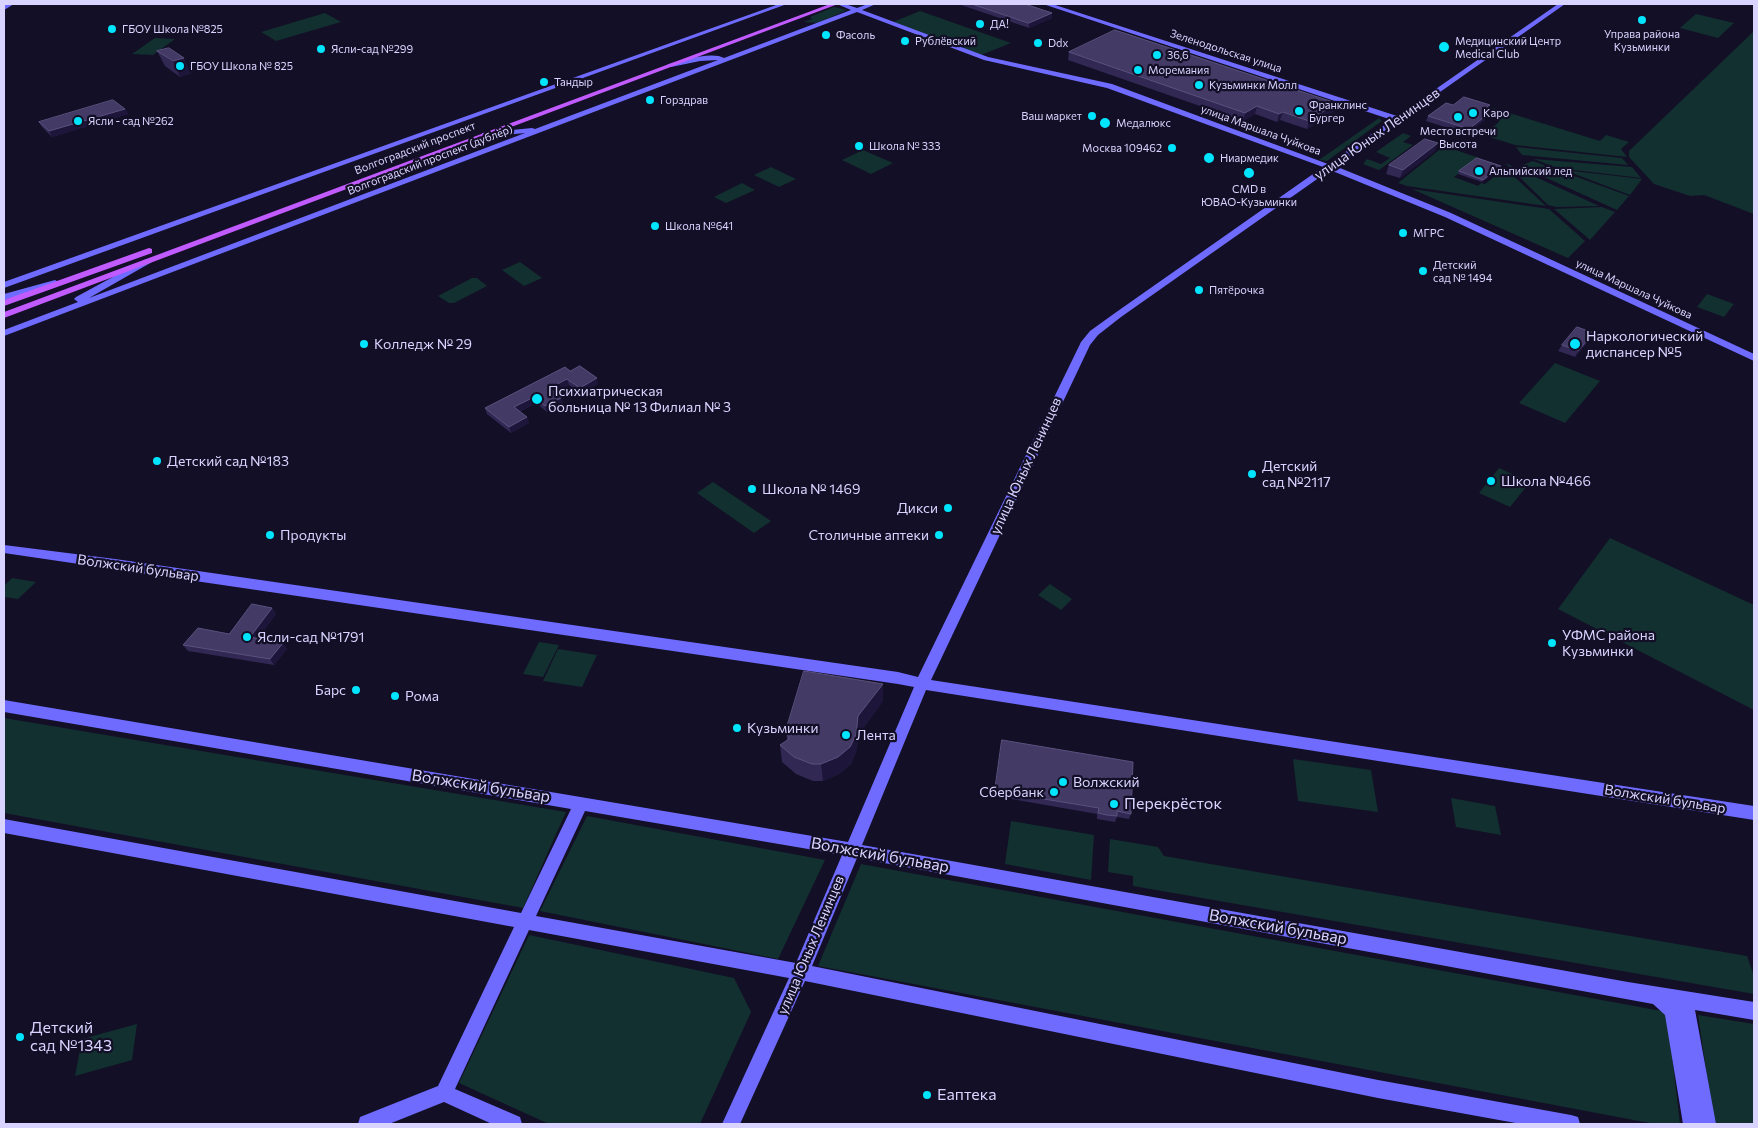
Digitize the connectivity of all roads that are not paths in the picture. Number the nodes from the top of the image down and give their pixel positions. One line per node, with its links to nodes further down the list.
1 (11, 4): 9 (street)
2 (784, 4): 19 (street, Волгоградский проспект (дублёр))
3 (820, 4): 18 (main road, Волгоградский проспект)
4 (835, 4): 12 (main road, Волгоградский проспект)
5 (840, 4): 10 (street, улица Маршала Чуйкова)
6 (873, 4): 10 (street, Волгоградский проспект (дублёр))
7 (1046, 4): 13 (street, Зеленодольская улица)
8 (1562, 4): 13 (street, улица Юных Ленинцев)
9 (4, 8)
10 (856, 10): 11 (street, Волгоградский проспект (дублёр)); 16 (street, улица Маршала Чуйкова)
11 (741, 55): 12 (street); 14 (street, Волгоградский проспект (дублёр))
12 (671, 65): 15 (main road, Волгоградский проспект)
13 (1398, 119): 16 (street, улица Юных Ленинцев)
14 (548, 128): 15 (street); 23 (street, Волгоградский проспект (дублёр))
15 (485, 134): 17 (main road, Волгоградский проспект)
16 (1330, 167): 24 (street, улица Маршала Чуйкова); 26 (street, улица Юных Ленинцев)
17 (153, 258): 22 (main road, Волгоградский проспект); 23 (street, Волгоградский проспект (дублёр))
18 (79, 276): 20 (street); 21 (main road, Волгоградский проспект)
19 (4, 285)
20 (4, 297)
21 (4, 304)
22 (4, 315)
23 (7, 332)
24 (1754, 358)
25 (4, 549): 26 (street, Волжский бульвар)
26 (922, 684): 29 (street, Волжский бульвар); 31 (street, улица Юных Ленинцев)
27 (4, 706): 28 (street, Волжский бульвар)
28 (581, 803): 31 (street, Волжский бульвар); 32 (street)
29 (1754, 813)
30 (4, 826): 32 (street)
31 (852, 850): 33 (street, улица Юных Ленинцев); 34 (street, Волжский бульвар)
32 (526, 922): 33 (street); 37 (street)
33 (801, 972): 40 (street, улица Юных Ленинцев); 41 (street)
34 (1656, 994): 35 (street, Волжский бульвар); 42 (street)
35 (1689, 1001): 36 (street, Волжский бульвар); 43 (street)
36 (1754, 1011)
37 (444, 1093): 38 (street); 39 (street)
38 (367, 1124)
39 (513, 1124)
40 (731, 1124)
41 (1571, 1124)
42 (1692, 1124)
43 (1706, 1124)

